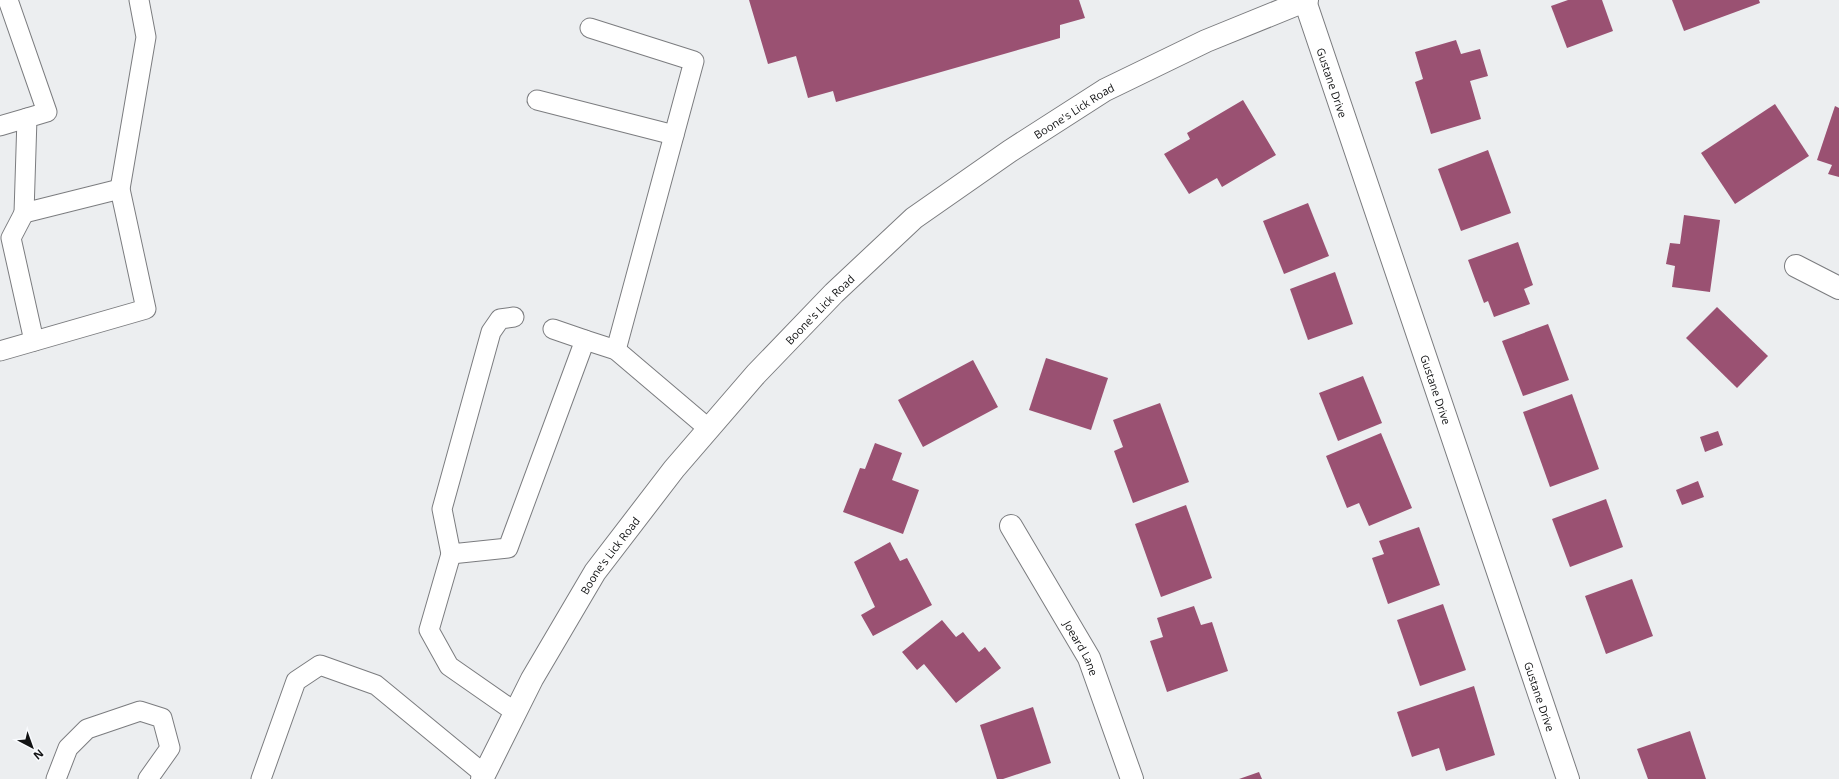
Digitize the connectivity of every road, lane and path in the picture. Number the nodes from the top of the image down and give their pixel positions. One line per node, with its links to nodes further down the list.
1 (8, 0): 6 (lane)
2 (139, 0): 9 (lane)
3 (1306, 0): 19 (street, Boone's Lick Road); 28 (street, Gustane Drive)
4 (590, 28): 8 (lane)
5 (537, 100): 8 (lane)
6 (27, 118): 7 (lane); 10 (lane)
7 (0, 126)
8 (674, 135): 17 (lane)
9 (120, 189): 10 (lane); 16 (lane)
10 (24, 212): 16 (lane)
11 (1796, 266): 12 (street)
12 (1839, 288)
13 (514, 317): 21 (lane)
14 (553, 329): 15 (lane)
15 (585, 340): 17 (lane); 21 (lane)
16 (34, 341): 18 (lane)
17 (616, 350): 19 (lane)
18 (0, 351)
19 (709, 429): 22 (street, Boone's Lick Road)
20 (1011, 526): 27 (street, Joeard Lane)
21 (451, 554): 22 (lane)
22 (515, 712): 23 (street, Boone's Lick Road)
23 (483, 777): 26 (lane)
24 (56, 779): 25 (lane)
25 (148, 779)
26 (261, 779)
27 (1132, 779)
28 (1568, 779)

